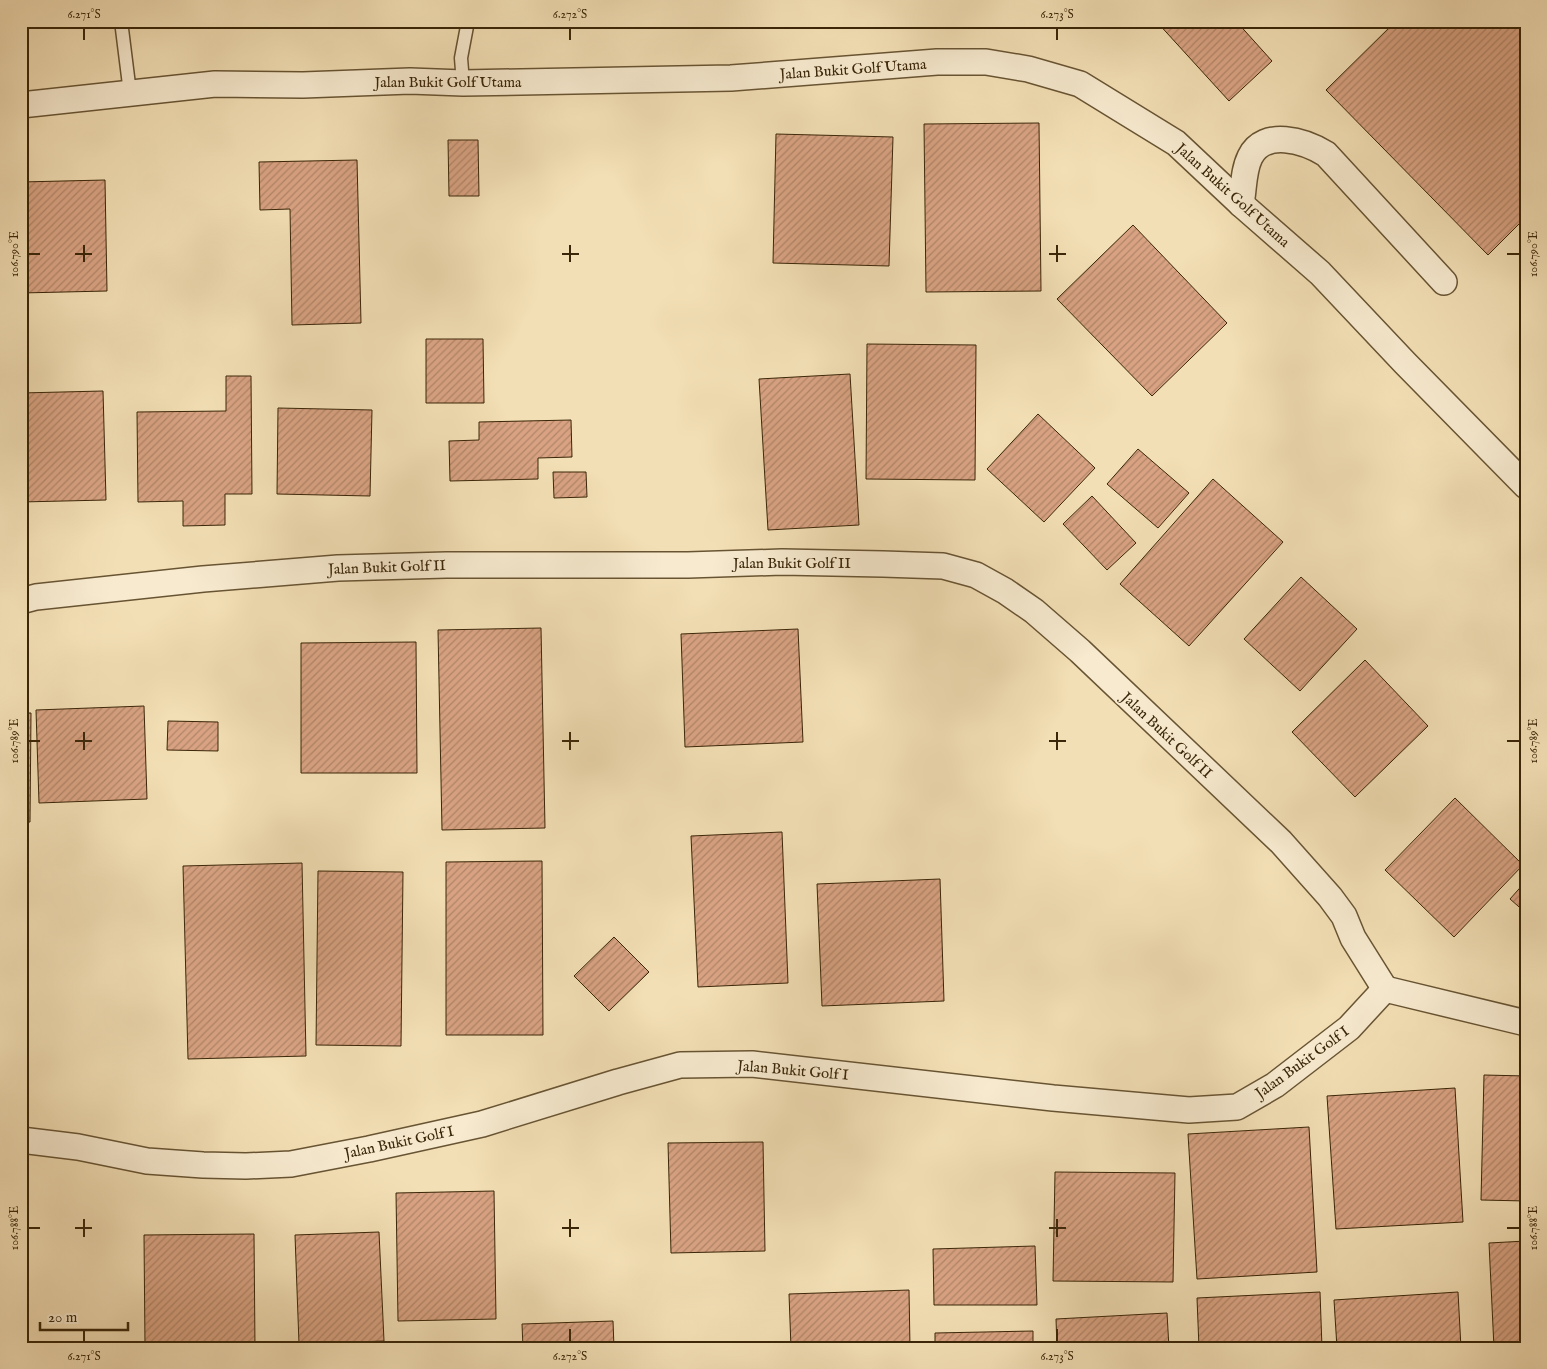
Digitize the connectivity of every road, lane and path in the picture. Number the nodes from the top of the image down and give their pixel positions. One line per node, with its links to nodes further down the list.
1 (121, 21): 4 (lane)
2 (468, 21): 3 (lane)
3 (463, 83): 4 (street, Jalan Bukit Golf Utama); 6 (street, Jalan Bukit Golf Utama)
4 (130, 93): 5 (street, Jalan Bukit Golf Utama)
5 (21, 105)
6 (1241, 204): 7 (street); 8 (street, Jalan Bukit Golf Utama)
7 (1444, 282)
8 (1526, 486)
9 (21, 601): 10 (street, Jalan Bukit Golf II)
10 (1386, 989): 11 (street); 12 (street, Jalan Bukit Golf I)
11 (1526, 1023)
12 (21, 1140)

